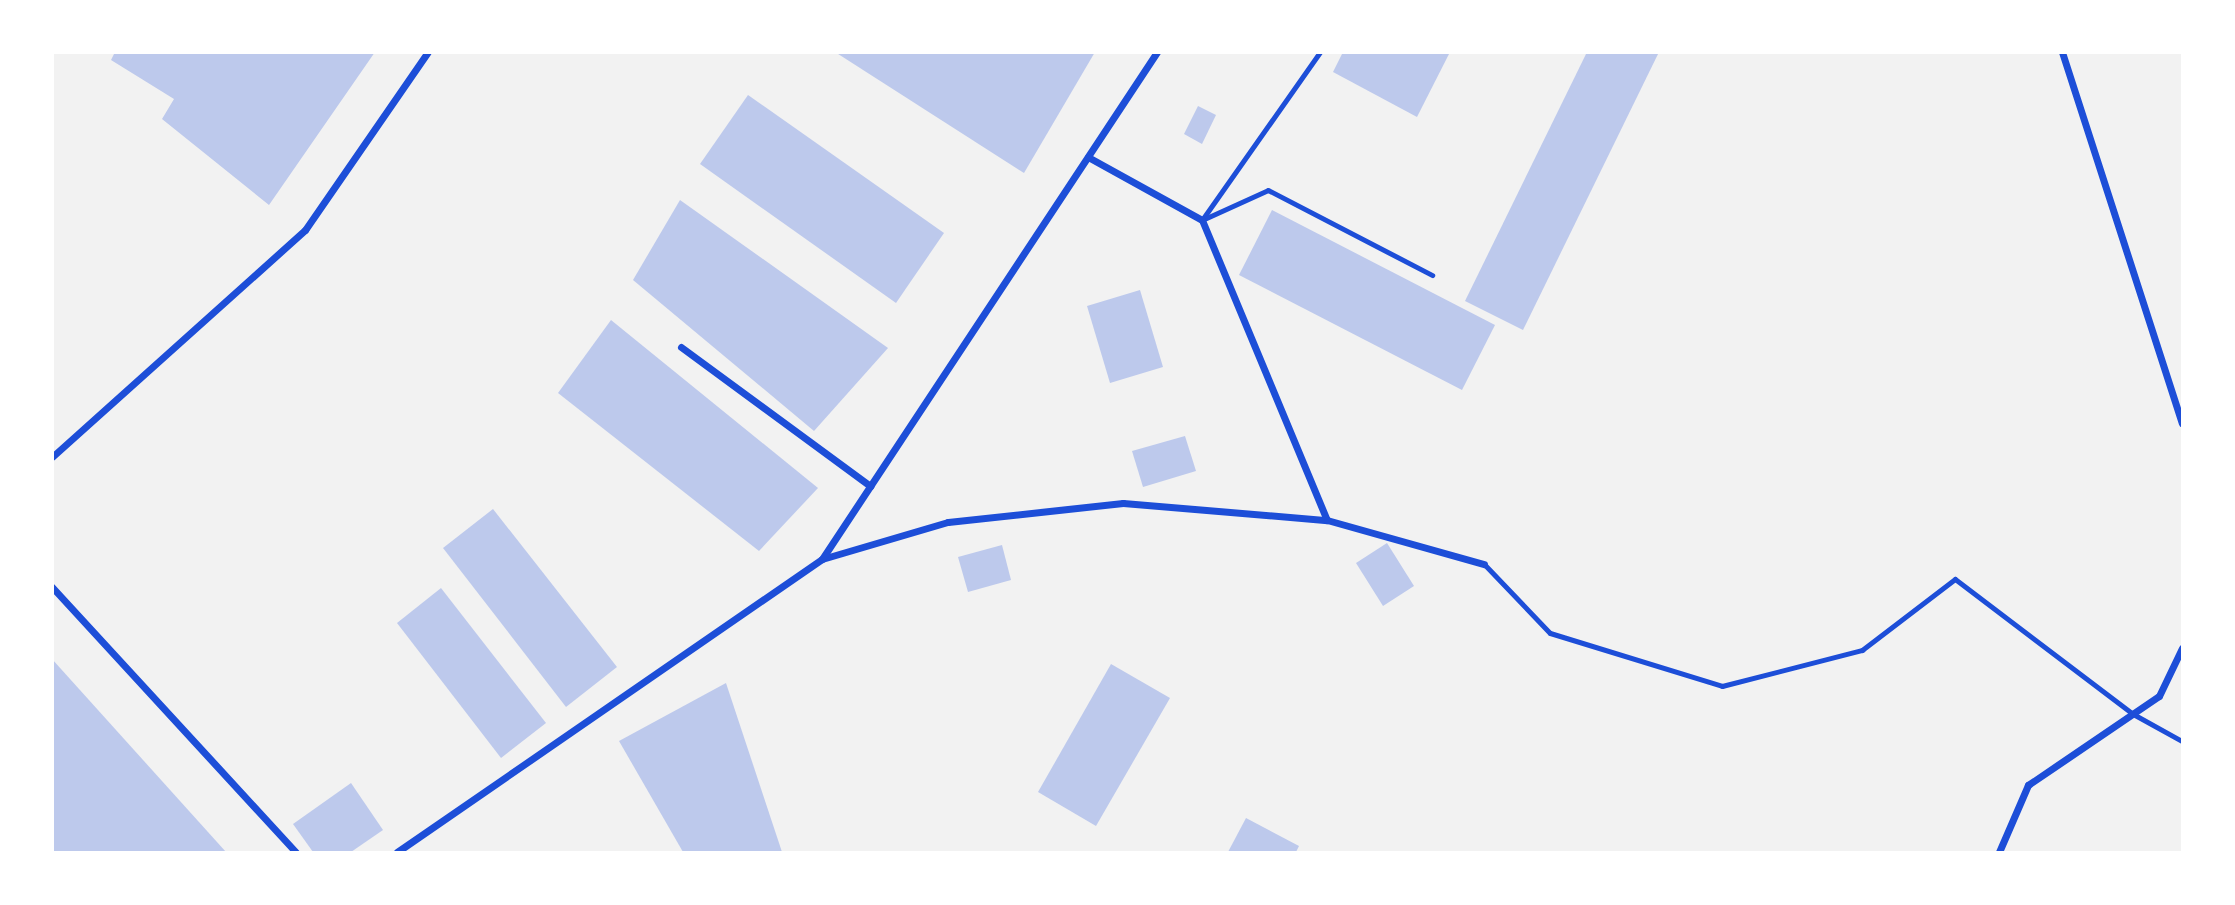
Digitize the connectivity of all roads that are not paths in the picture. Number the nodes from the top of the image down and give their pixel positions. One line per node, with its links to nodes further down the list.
1 (428, 52): 10 (street)
2 (1157, 52): 5 (street)
3 (1320, 52): 6 (lane)
4 (2062, 52): 9 (street)
5 (1088, 157): 6 (street); 11 (street)
6 (1202, 220): 7 (lane); 12 (street)
7 (1432, 275)
8 (681, 347): 11 (street)
9 (2182, 423)
10 (52, 457)
11 (870, 486): 13 (street)
12 (1327, 520): 13 (street); 14 (street)
13 (822, 559): 20 (street)
14 (1484, 564): 17 (lane)
15 (52, 587): 19 (street)
16 (2182, 648): 17 (street)
17 (2133, 713): 18 (lane); 21 (street)
18 (2182, 741)
19 (296, 852)
20 (397, 852)
21 (1999, 852)

